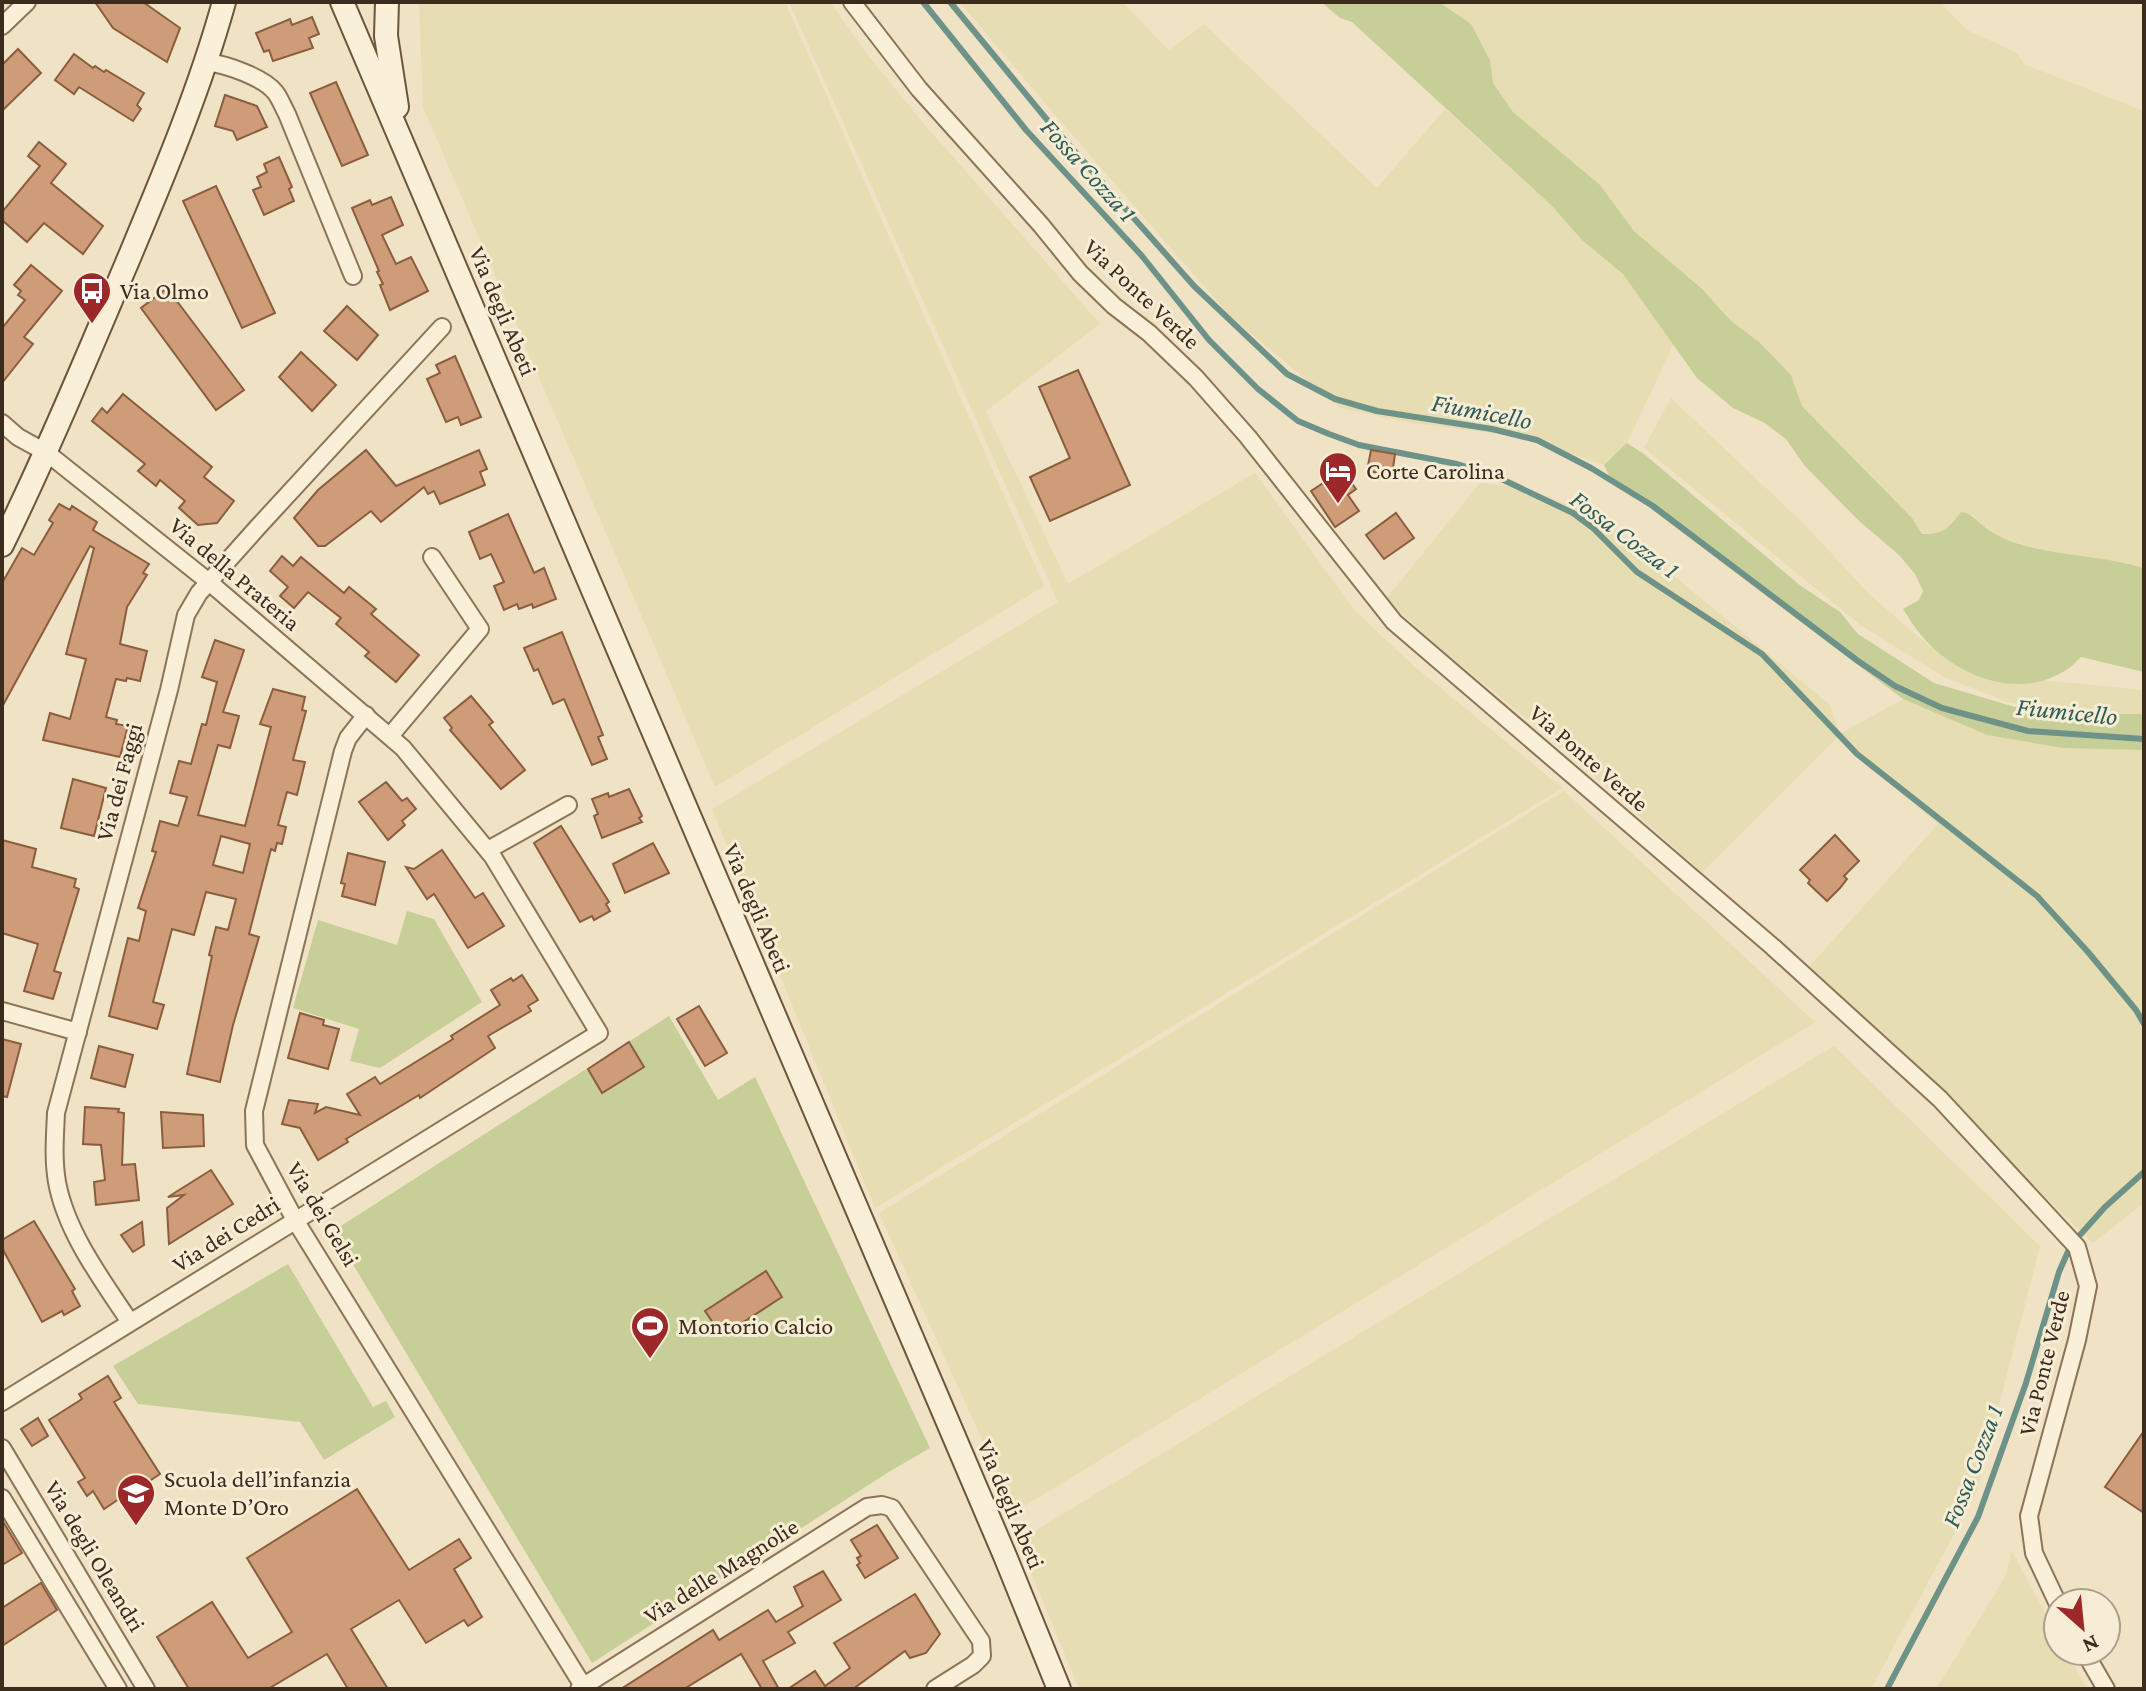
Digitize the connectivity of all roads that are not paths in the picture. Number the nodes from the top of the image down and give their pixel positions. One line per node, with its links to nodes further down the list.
1 (27, 2): 6 (street)
2 (224, 2): 7 (street)
3 (342, 2): 8 (street, Via degli Abeti)
4 (387, 2): 8 (street, Via degli Abeti)
5 (852, 2): 28 (street, Via Ponte Verde)
6 (2, 26)
7 (206, 62): 9 (street); 12 (street)
8 (405, 147): 34 (street, Via degli Abeti)
9 (353, 276)
10 (442, 327): 15 (street, Via dei Faggi)
11 (2, 423): 12 (street, Via della Prateria)
12 (47, 453): 13 (street); 15 (street, Via della Prateria)
13 (2, 545)
14 (432, 557): 17 (street)
15 (209, 582): 16 (street, Via della Prateria); 21 (street, Via dei Faggi)
16 (366, 715): 17 (street, Via della Prateria); 23 (street, Via dei Gelsi)
17 (390, 736): 19 (street, Via della Prateria)
18 (568, 805): 19 (street)
19 (488, 850): 22 (street, Via della Prateria)
20 (2, 1011): 21 (street)
21 (78, 1032): 24 (street, Via dei Faggi)
22 (599, 1033): 23 (street, Via dei Cedri)
23 (295, 1220): 24 (street, Via dei Cedri); 30 (street, Via dei Gelsi)
24 (130, 1322): 25 (street, Via dei Cedri)
25 (2, 1402)
26 (2, 1448): 32 (street, Via degli Oleandri)
27 (2, 1498): 31 (street, Via degli Oleandri)
28 (2050, 1587)
29 (2093, 1667): 35 (street)
30 (582, 1688): 33 (street, Via delle Magnolie)
31 (118, 1689)
32 (146, 1689)
33 (935, 1689)
34 (1059, 1689)
35 (2106, 1689)

